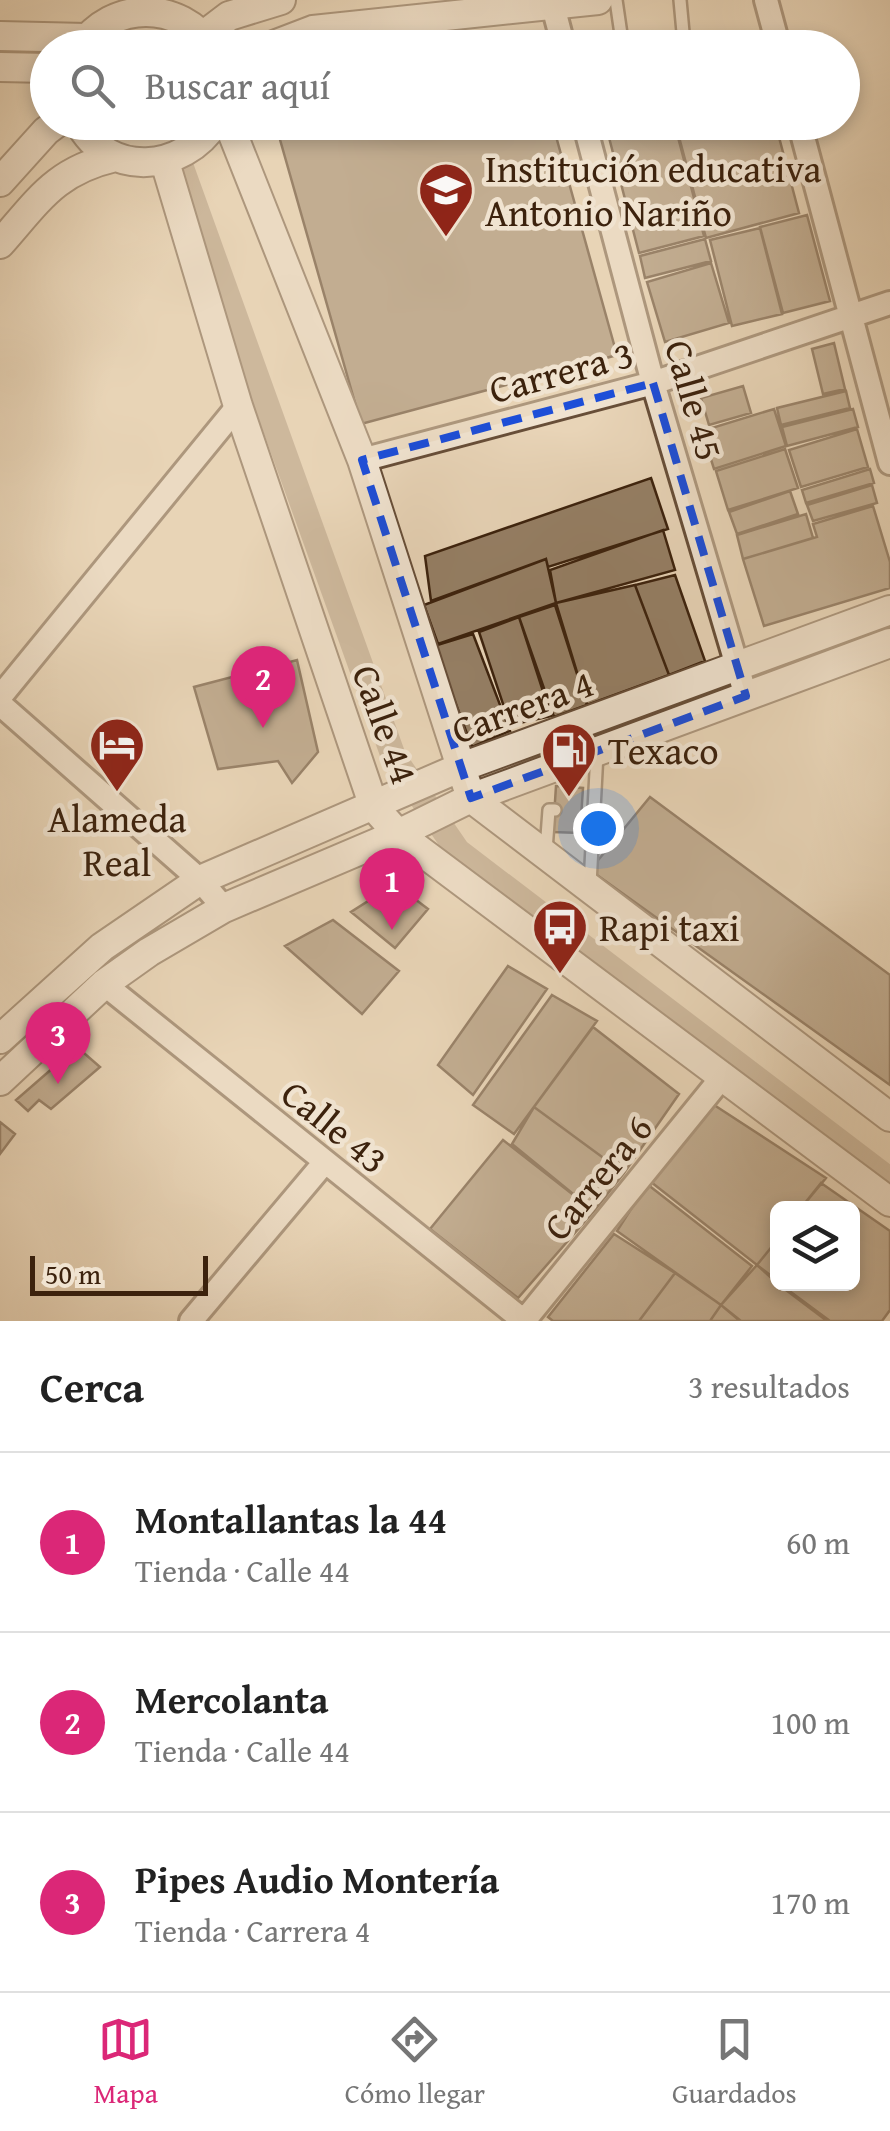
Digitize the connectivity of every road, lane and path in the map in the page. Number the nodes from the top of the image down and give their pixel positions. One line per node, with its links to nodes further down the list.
1 (281, 0): 10 (street)
2 (598, 0): 7 (street)
3 (616, 0): 13 (lane)
4 (680, 0): 14 (lane)
5 (766, 0): 15 (street)
6 (135, 5): 8 (street); 9 (street)
7 (553, 6): 11 (street); 12 (street)
8 (95, 30)
9 (196, 30)
10 (217, 30)
11 (313, 30)
12 (559, 30)
13 (620, 30)
14 (683, 30)
15 (774, 30)
16 (0, 36): 17 (street)
17 (30, 39)
18 (0, 67): 19 (street)
19 (30, 68)
20 (38, 140): 28 (street)
21 (93, 140): 26 (street)
22 (202, 140): 27 (street)
23 (235, 140): 34 (street, Calle 44)
24 (589, 140): 32 (street, Calle 45)
25 (804, 140): 31 (street)
26 (116, 157): 27 (street); 29 (street)
27 (164, 162): 33 (street, Calle 44)
28 (0, 182)
29 (0, 244)
30 (890, 303): 31 (street, Carrera 3)
31 (851, 315): 32 (street, Carrera 3); 35 (street)
32 (653, 383): 34 (street, Carrera 3); 38 (street, Calle 45)
33 (238, 406): 40 (street); 44 (street, Calle 44)
34 (362, 460): 42 (street, Calle 44)
35 (890, 463)
36 (890, 610): 38 (street, Carrera 4)
37 (890, 643): 39 (street, Carrera 4)
38 (737, 668): 39 (street, Calle 45); 42 (street, Carrera 4)
39 (746, 696): 41 (street, Carrera 4)
40 (0, 701): 48 (street)
41 (597, 751): 43 (street, Carrera 4); 49 (lane)
42 (447, 773): 43 (street, Calle 44); 44 (street, Carrera 4)
43 (464, 801): 46 (street, Carrera 4); 47 (street, Calle 44)
44 (382, 803): 46 (street, Calle 44); 48 (street, Carrera 4)
45 (555, 810): 47 (lane)
46 (408, 829): 50 (street, Carrera 4); 54 (street, Calle 44)
47 (546, 855): 49 (street, Calle 44)
48 (200, 880): 50 (street); 52 (street, Carrera 4)
49 (589, 888): 56 (street, Calle 44)
50 (224, 908): 51 (street, Carrera 4)
51 (104, 984): 53 (street, Carrera 4); 57 (street, Calle 43)
52 (0, 1039): 53 (street)
53 (22, 1058): 55 (street, Carrera 4)
54 (724, 1076): 58 (street, Calle 44); 60 (street, Carrera 6)
55 (0, 1081)
56 (890, 1117)
57 (324, 1163): 59 (street); 60 (street, Calle 43)
58 (890, 1202)
59 (190, 1321)
60 (524, 1321)

